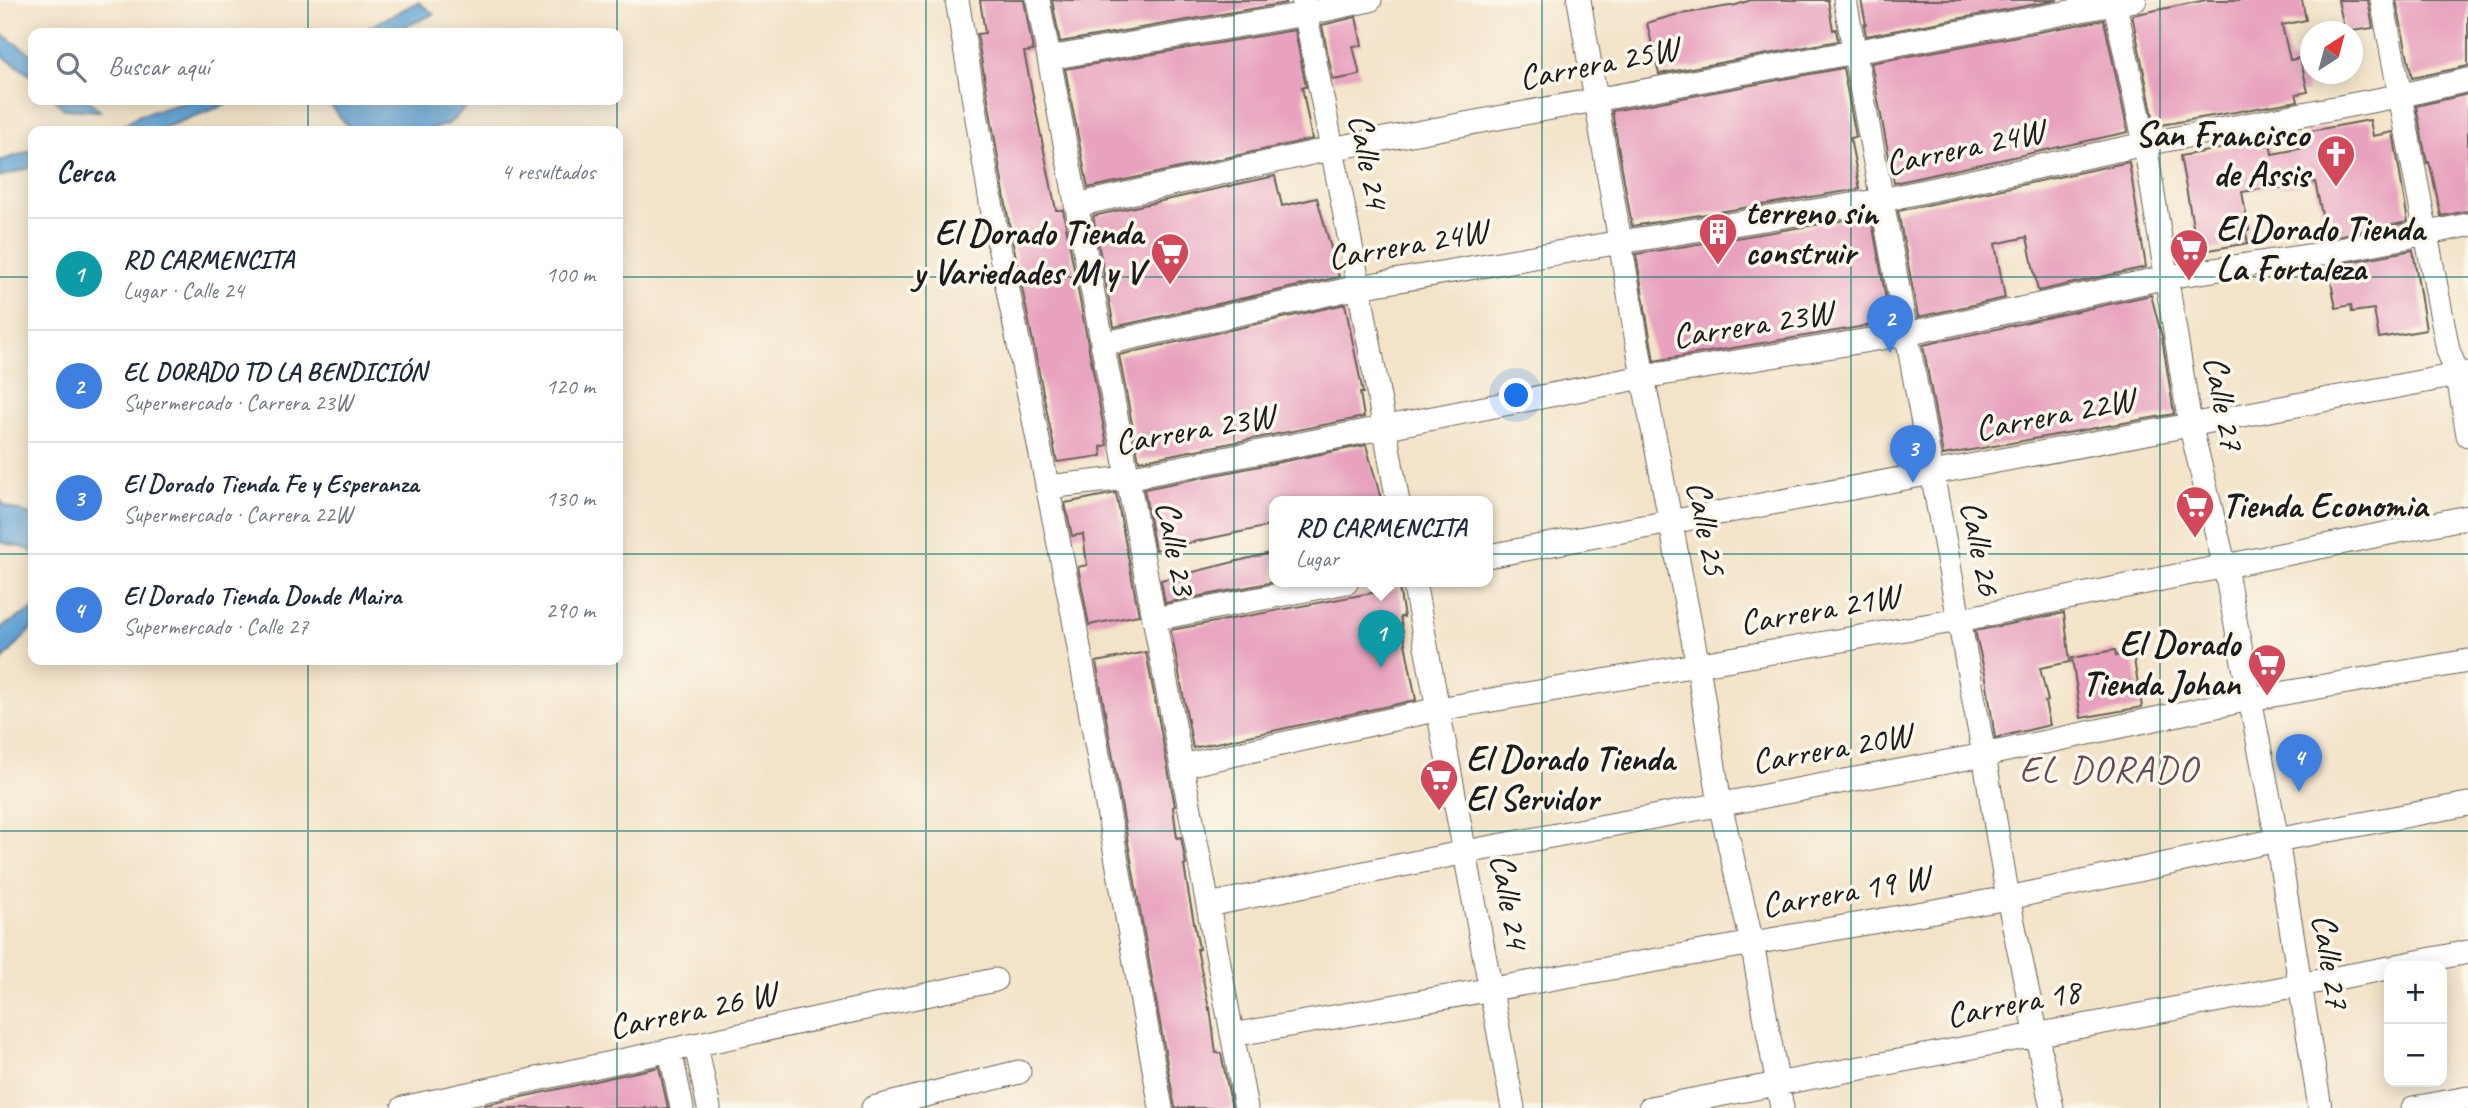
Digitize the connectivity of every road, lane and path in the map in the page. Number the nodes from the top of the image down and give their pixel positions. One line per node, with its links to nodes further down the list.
1 (957, 0): 32 (street)
2 (1038, 0): 10 (street, Calle 23)
3 (1370, 0): 8 (street)
4 (1578, 0): 13 (street, Calle 25)
5 (1845, 0): 9 (street, Calle 26)
6 (2382, 0): 12 (street)
7 (2121, 2): 9 (street, Carrera 25W); 14 (street, Calle 27)
8 (1304, 7): 10 (street); 15 (street, Calle 24)
9 (1856, 51): 13 (street, Carrera 25W); 16 (street, Calle 26)
10 (1049, 58): 17 (street, Calle 23)
11 (2468, 80): 12 (street, Carrera 24W)
12 (2398, 96): 14 (street, Carrera 24W); 19 (street)
13 (1596, 98): 15 (street, Carrera 25W); 20 (street, Calle 25)
14 (2144, 144): 16 (street, Carrera 24W); 21 (street, Calle 27)
15 (1330, 149): 17 (street, Carrera 25W); 22 (street, Calle 24)
16 (1882, 200): 20 (street, Carrera 24W); 23 (street, Calle 26)
17 (1076, 205): 24 (street, Calle 23)
18 (2468, 225): 19 (street, Carrera 23W)
19 (2426, 232): 21 (street, Carrera 23W); 25 (street)
20 (1621, 242): 22 (street, Carrera 24W); 26 (street, Calle 25)
21 (2167, 277): 23 (street, Carrera 23W); 27 (street, Calle 27)
22 (1359, 287): 24 (street, Carrera 24W); 28 (street, Calle 24)
23 (1906, 334): 26 (street, Carrera 23W); 30 (street, Calle 26)
24 (1102, 344): 31 (street, Calle 23)
25 (2463, 374): 27 (street, Carrera 22W); 29 (street)
26 (1643, 377): 28 (street, Carrera 23W); 35 (street, Calle 25)
27 (2190, 424): 30 (street, Carrera 22W); 37 (street, Calle 27)
28 (1383, 429): 31 (street, Carrera 23W); 33 (street, Calle 24)
29 (2468, 435)
30 (1931, 473): 35 (street, Carrera 22W); 41 (street, Calle 26)
31 (1127, 478): 32 (street, Carrera 23W); 40 (street, Calle 23)
32 (1047, 487): 72 (street)
33 (1397, 496)
34 (2468, 517): 37 (street, Carrera 21W)
35 (1671, 522): 36 (street, Carrera 22W); 43 (street, Calle 25)
36 (1493, 555)
37 (2225, 567): 41 (street, Carrera 21W); 44 (street, Calle 27)
38 (1321, 587): 40 (street)
39 (1415, 587): 45 (street, Calle 24)
40 (1154, 619): 47 (street, Calle 23)
41 (1959, 620): 43 (street, Carrera 21W); 46 (street, Calle 26)
42 (2468, 661): 44 (street, Carrera 20W)
43 (1698, 666): 45 (street, Carrera 21W); 48 (street, Calle 25)
44 (2250, 699): 46 (street, Carrera 20W); 50 (street, Calle 27)
45 (1439, 709): 47 (street, Carrera 21W); 51 (street, Calle 24)
46 (1984, 755): 48 (street, Carrera 20W); 52 (street, Calle 26)
47 (1182, 766): 53 (street, Calle 23)
48 (1720, 804): 51 (street, Carrera 20W); 54 (street, Calle 25)
49 (2468, 804): 50 (street, Carrera 19 W)
50 (2277, 840): 52 (street, Carrera 19 W); 59 (street, Calle 27)
51 (1466, 852): 53 (street, Carrera 20W); 60 (street, Calle 24)
52 (2008, 898): 54 (street, Carrera 19 W); 61 (street, Calle 26)
53 (1208, 905): 62 (street, Calle 23)
54 (1752, 943): 60 (street, Carrera 19 W); 66 (street, Calle 25)
55 (2468, 952): 56 (street)
56 (2422, 961)
57 (2384, 969): 59 (street, Carrera 18)
58 (995, 979): 63 (street, Carrera 26 W)
59 (2299, 986): 61 (street, Carrera 18); 78 (street, Calle 27)
60 (1489, 988): 62 (street, Carrera 19 W); 74 (street, Calle 24)
61 (2035, 1034): 66 (street, Carrera 18); 77 (street, Calle 26)
62 (1232, 1035): 73 (street, Calle 23)
63 (696, 1045): 64 (street, Carrera 26 W); 70 (street)
64 (670, 1050): 68 (street, Carrera 26 W); 69 (street)
65 (1019, 1072): 71 (street)
66 (1778, 1085): 75 (street, Carrera 18); 76 (street, Calle 25)
67 (2468, 1098): 79 (street)
68 (414, 1107)
69 (682, 1108)
70 (709, 1108)
71 (873, 1108)
72 (1161, 1108)
73 (1246, 1108)
74 (1513, 1108)
75 (1650, 1108)
76 (1782, 1108)
77 (2052, 1108)
78 (2320, 1108)
79 (2413, 1108)

